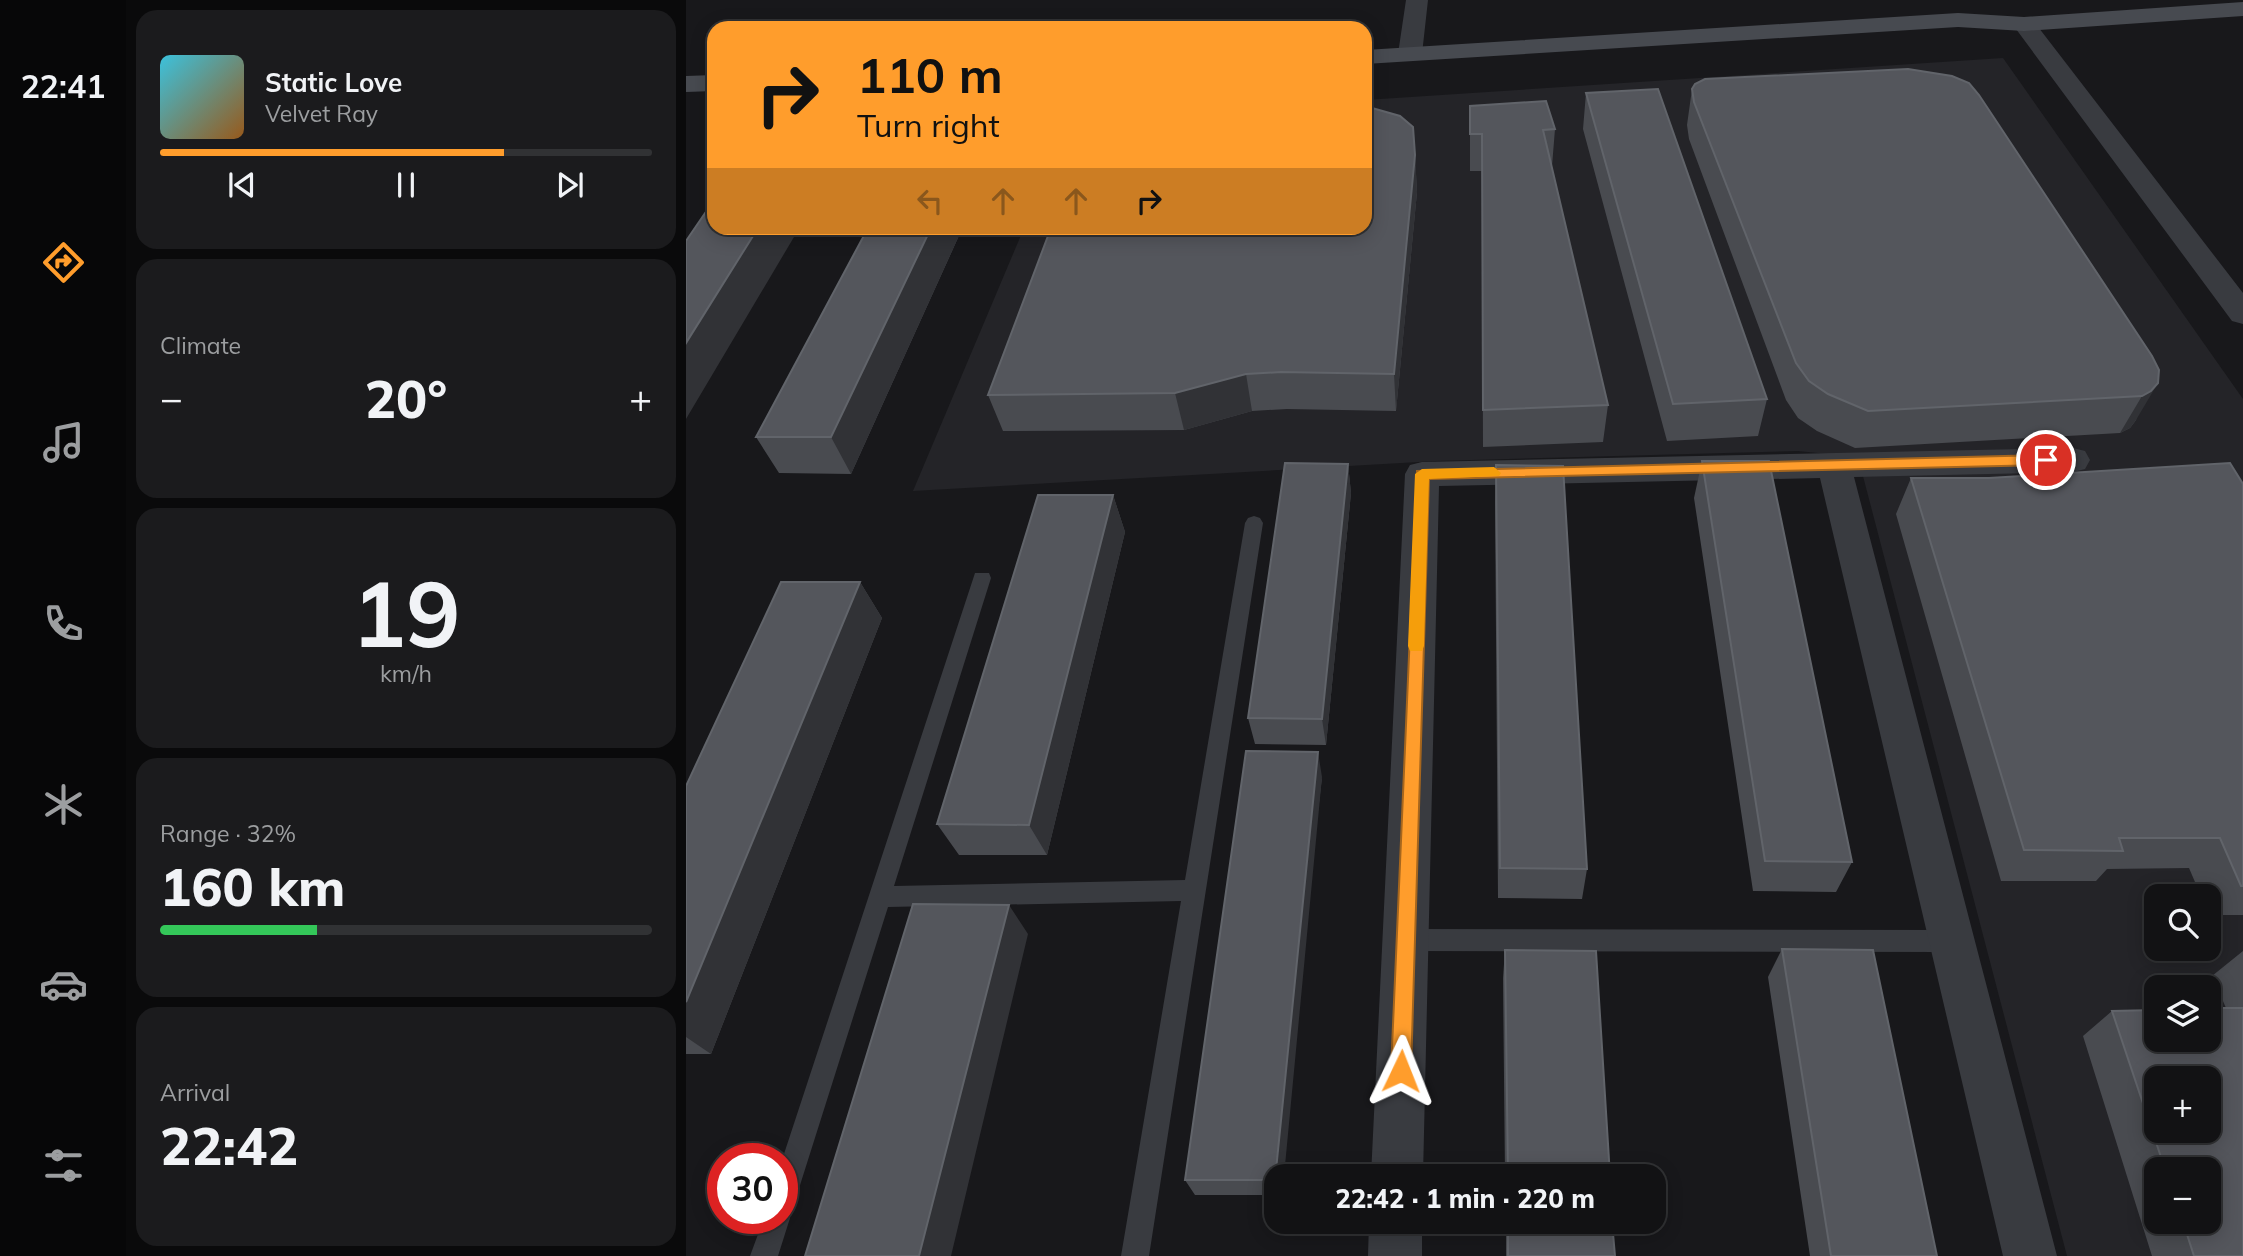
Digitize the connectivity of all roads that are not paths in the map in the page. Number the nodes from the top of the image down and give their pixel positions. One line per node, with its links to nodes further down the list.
1 (1417, 0): 4 (street)
2 (2243, 9): 3 (main road)
3 (2024, 24): 4 (main road); 6 (main road); 11 (street)
4 (1410, 54): 5 (main road)
5 (1372, 57)
6 (1372, 74)
7 (707, 83): 8 (main road)
8 (686, 84)
9 (707, 99): 10 (main road)
10 (686, 100)
11 (2243, 314)
12 (2073, 460): 13 (street)
13 (1833, 465): 18 (street); 19 (street)
14 (1254, 523): 16 (lane)
15 (982, 578): 17 (lane)
16 (1195, 890): 17 (lane); 25 (lane)
17 (880, 897): 20 (lane)
18 (1405, 940): 19 (lane); 21 (street)
19 (1952, 941): 27 (street)
20 (798, 1151)
21 (1397, 1164)
22 (772, 1234): 24 (lane)
23 (1396, 1234): 26 (street)
24 (764, 1256)
25 (1135, 1256)
26 (1395, 1256)
27 (2030, 1256)

